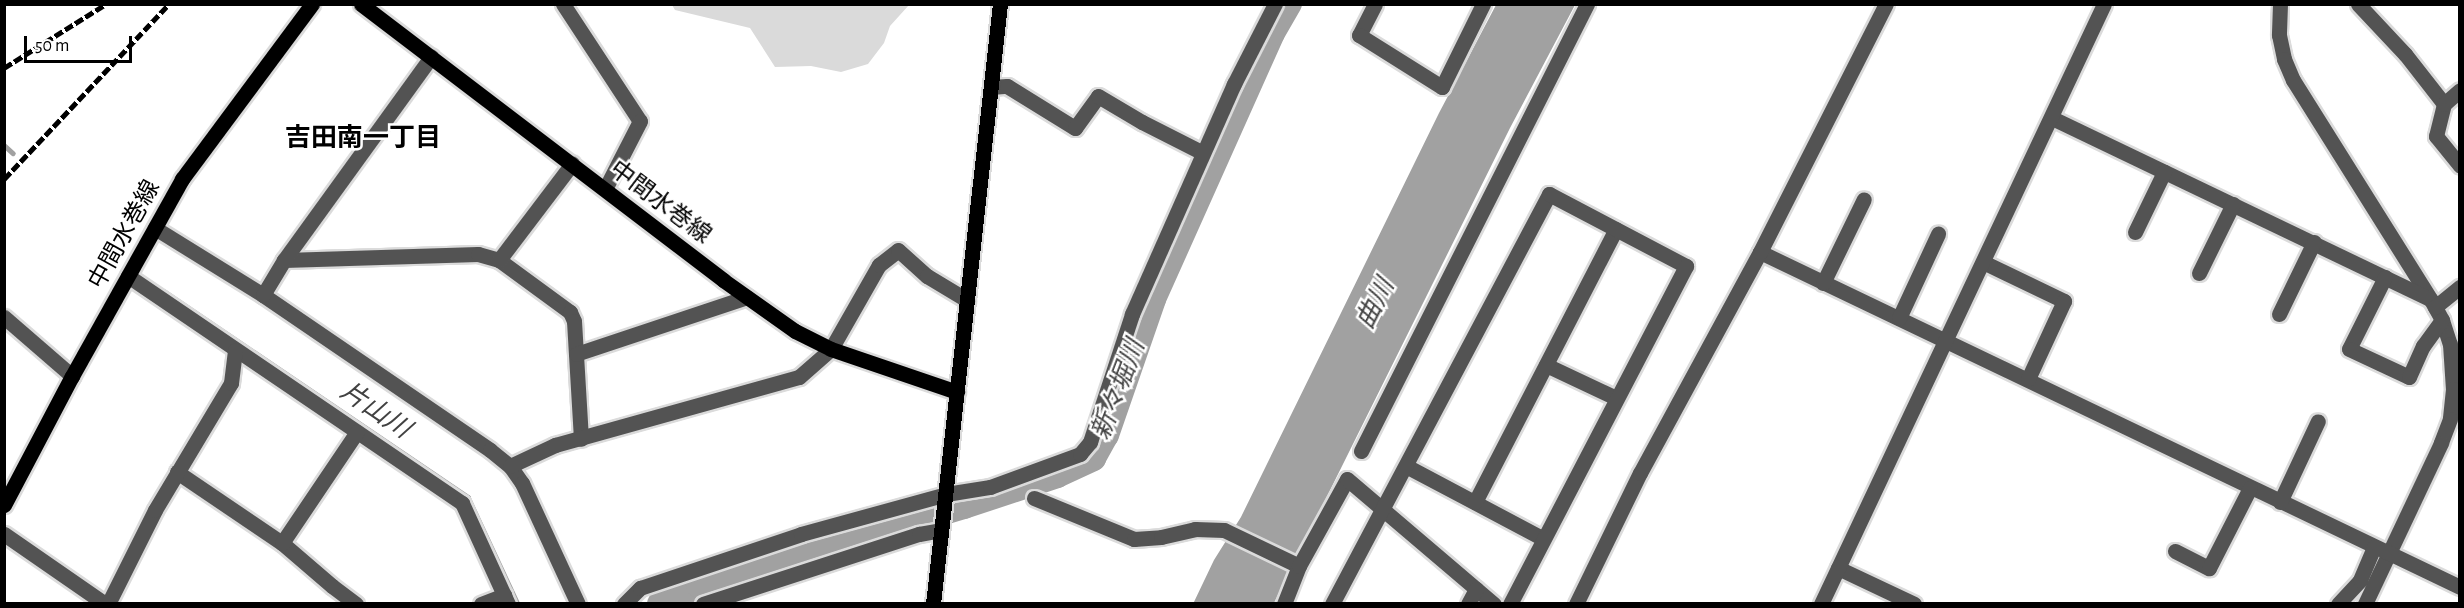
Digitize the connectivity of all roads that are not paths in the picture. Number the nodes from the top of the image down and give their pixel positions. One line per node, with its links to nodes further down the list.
1 (312, 4): 25 (main road, 中間水巻線)
2 (361, 4): 13 (main road, 中間水巻線)
3 (563, 4): 22 (street)
4 (1000, 4): 14 (main road)
5 (1275, 4): 18 (street)
6 (1375, 4): 7 (street)
7 (1483, 4)
8 (1587, 4): 59 (street)
9 (1886, 4): 30 (street)
10 (2104, 4): 17 (street)
11 (2280, 4): 42 (street)
12 (2358, 4): 16 (street)
13 (431, 57): 19 (main road, 中間水巻線); 31 (street)
14 (991, 87): 18 (street); 41 (main road)
15 (2460, 90): 16 (street)
16 (2444, 104): 20 (street)
17 (2052, 118): 21 (street); 33 (street)
18 (1203, 153): 64 (street)
19 (572, 164): 22 (main road, 中間水巻線); 32 (street)
20 (2460, 166)
21 (2164, 172): 24 (street); 27 (street)
22 (605, 189): 40 (main road, 中間水巻線)
23 (1864, 199): 37 (street)
24 (2233, 204): 29 (street); 34 (street)
25 (155, 228): 35 (main road, 中間水巻線); 39 (street)
26 (1616, 229): 50 (street); 55 (street); 61 (street)
27 (2135, 232)
28 (1938, 234): 45 (street)
29 (2314, 242): 36 (street); 43 (street)
30 (1760, 252): 37 (street); 94 (street)
31 (284, 260): 32 (street); 39 (street)
32 (499, 260): 49 (street)
33 (1983, 262): 46 (street); 52 (street)
34 (2199, 273)
35 (128, 276): 48 (street); 51 (main road, 中間水巻線)
36 (2385, 277): 42 (street); 42 (street)
37 (1823, 283): 45 (street)
38 (2460, 287): 42 (street)
39 (263, 294): 60 (street)
40 (747, 297): 47 (main road, 中間水巻線); 49 (street)
41 (967, 300): 47 (street); 54 (main road)
42 (2436, 309): 53 (street)
43 (2279, 314)
44 (4, 317): 51 (street)
45 (1899, 318): 46 (street)
46 (1947, 340): 52 (street); 78 (street)
47 (831, 349): 54 (main road, 中間水巻線); 58 (street)
48 (235, 350): 57 (street); 62 (street)
49 (576, 354): 58 (street)
50 (1546, 365): 55 (street); 66 (street)
51 (72, 376): 68 (main road, 中間水巻線)
52 (2028, 379): 63 (street)
53 (2456, 389): 76 (street)
54 (957, 392): 64 (main road)
55 (1616, 398): 72 (street)
56 (2318, 421): 67 (street)
57 (357, 432): 73 (street); 81 (street)
58 (581, 439): 60 (street)
59 (1361, 451)
60 (510, 466): 86 (street)
61 (1406, 466): 66 (street); 69 (street)
62 (177, 472): 73 (street); 83 (street)
63 (2250, 488): 67 (street); 75 (street)
64 (946, 494): 70 (main road); 87 (street)
65 (1034, 498): 77 (street)
66 (1475, 502): 72 (street)
67 (2280, 502): 74 (street)
68 (4, 505)
69 (1382, 507): 77 (street); 80 (street); 82 (street)
70 (941, 530): 88 (street); 89 (main road)
71 (4, 534): 83 (street)
72 (1542, 538): 93 (street)
73 (282, 543): 84 (street)
74 (2374, 548): 76 (street); 97 (street)
75 (2175, 551)
76 (2388, 554): 79 (street); 98 (street)
77 (1299, 566): 90 (street)
78 (1838, 568): 95 (street); 96 (street)
79 (2460, 587)
80 (1476, 589): 91 (street); 92 (street)
81 (506, 599): 85 (street)
82 (1336, 602)
83 (106, 603)
84 (356, 603)
85 (481, 603)
86 (578, 603)
87 (624, 603)
88 (703, 603)
89 (933, 603)
90 (1284, 603)
91 (1468, 603)
92 (1494, 603)
93 (1510, 603)
94 (1576, 603)
95 (1821, 603)
96 (1914, 603)
97 (2338, 603)
98 (2365, 603)

